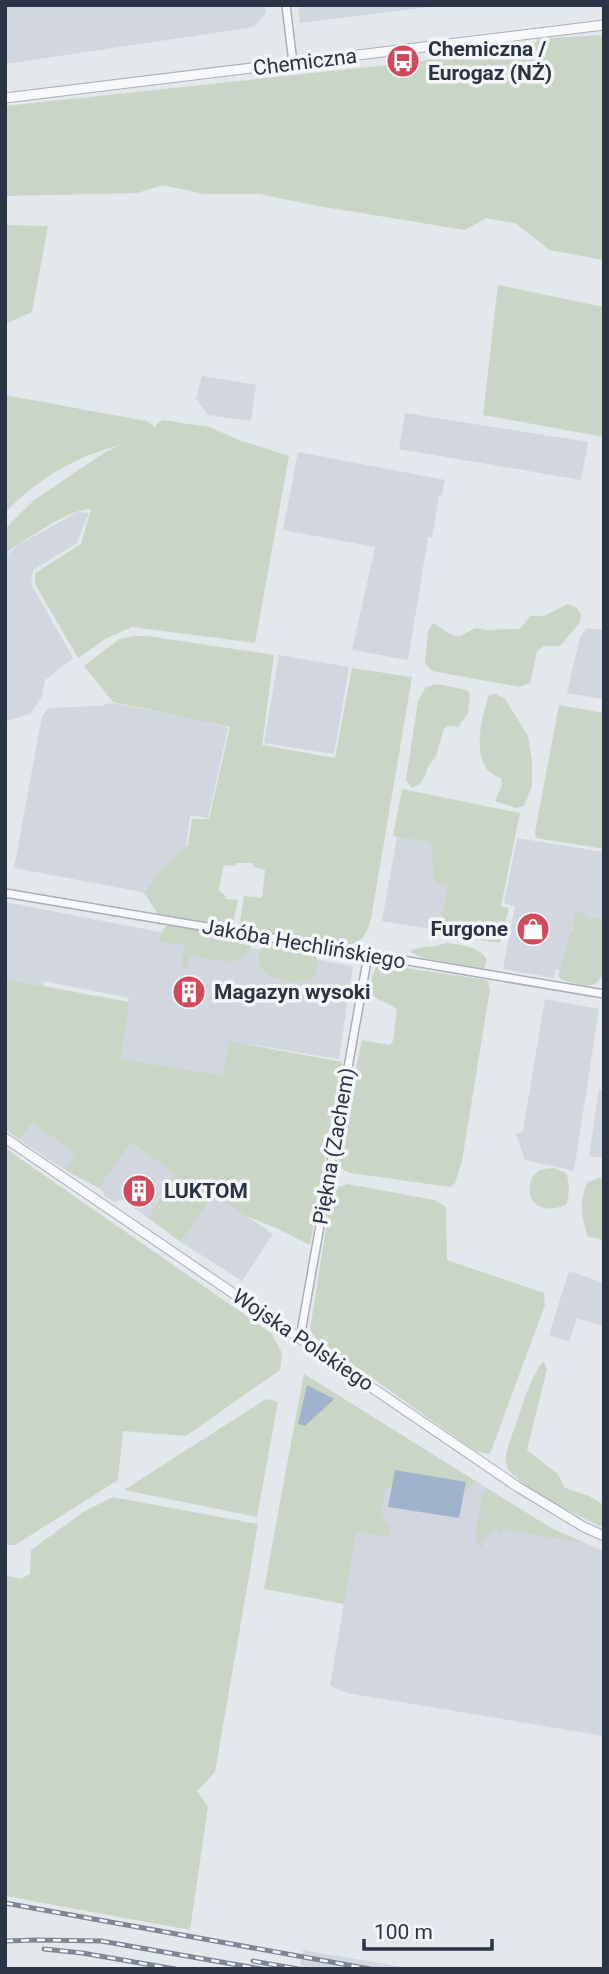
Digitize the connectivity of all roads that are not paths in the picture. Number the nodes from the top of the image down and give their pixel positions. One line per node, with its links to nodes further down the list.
1 (286, 5): 3 (street)
2 (604, 25): 3 (street, Chemiczna)
3 (293, 63): 4 (street, Chemiczna)
4 (5, 98)
5 (5, 893): 6 (street, Jakóba Hechlińskiego)
6 (368, 955): 7 (street, Jakóba Hechlińskiego); 9 (street, Piękna (Zachem))
7 (604, 994)
8 (5, 1138): 9 (street, Wojska Polskiego)
9 (300, 1338): 10 (street, Wojska Polskiego)
10 (604, 1536)

